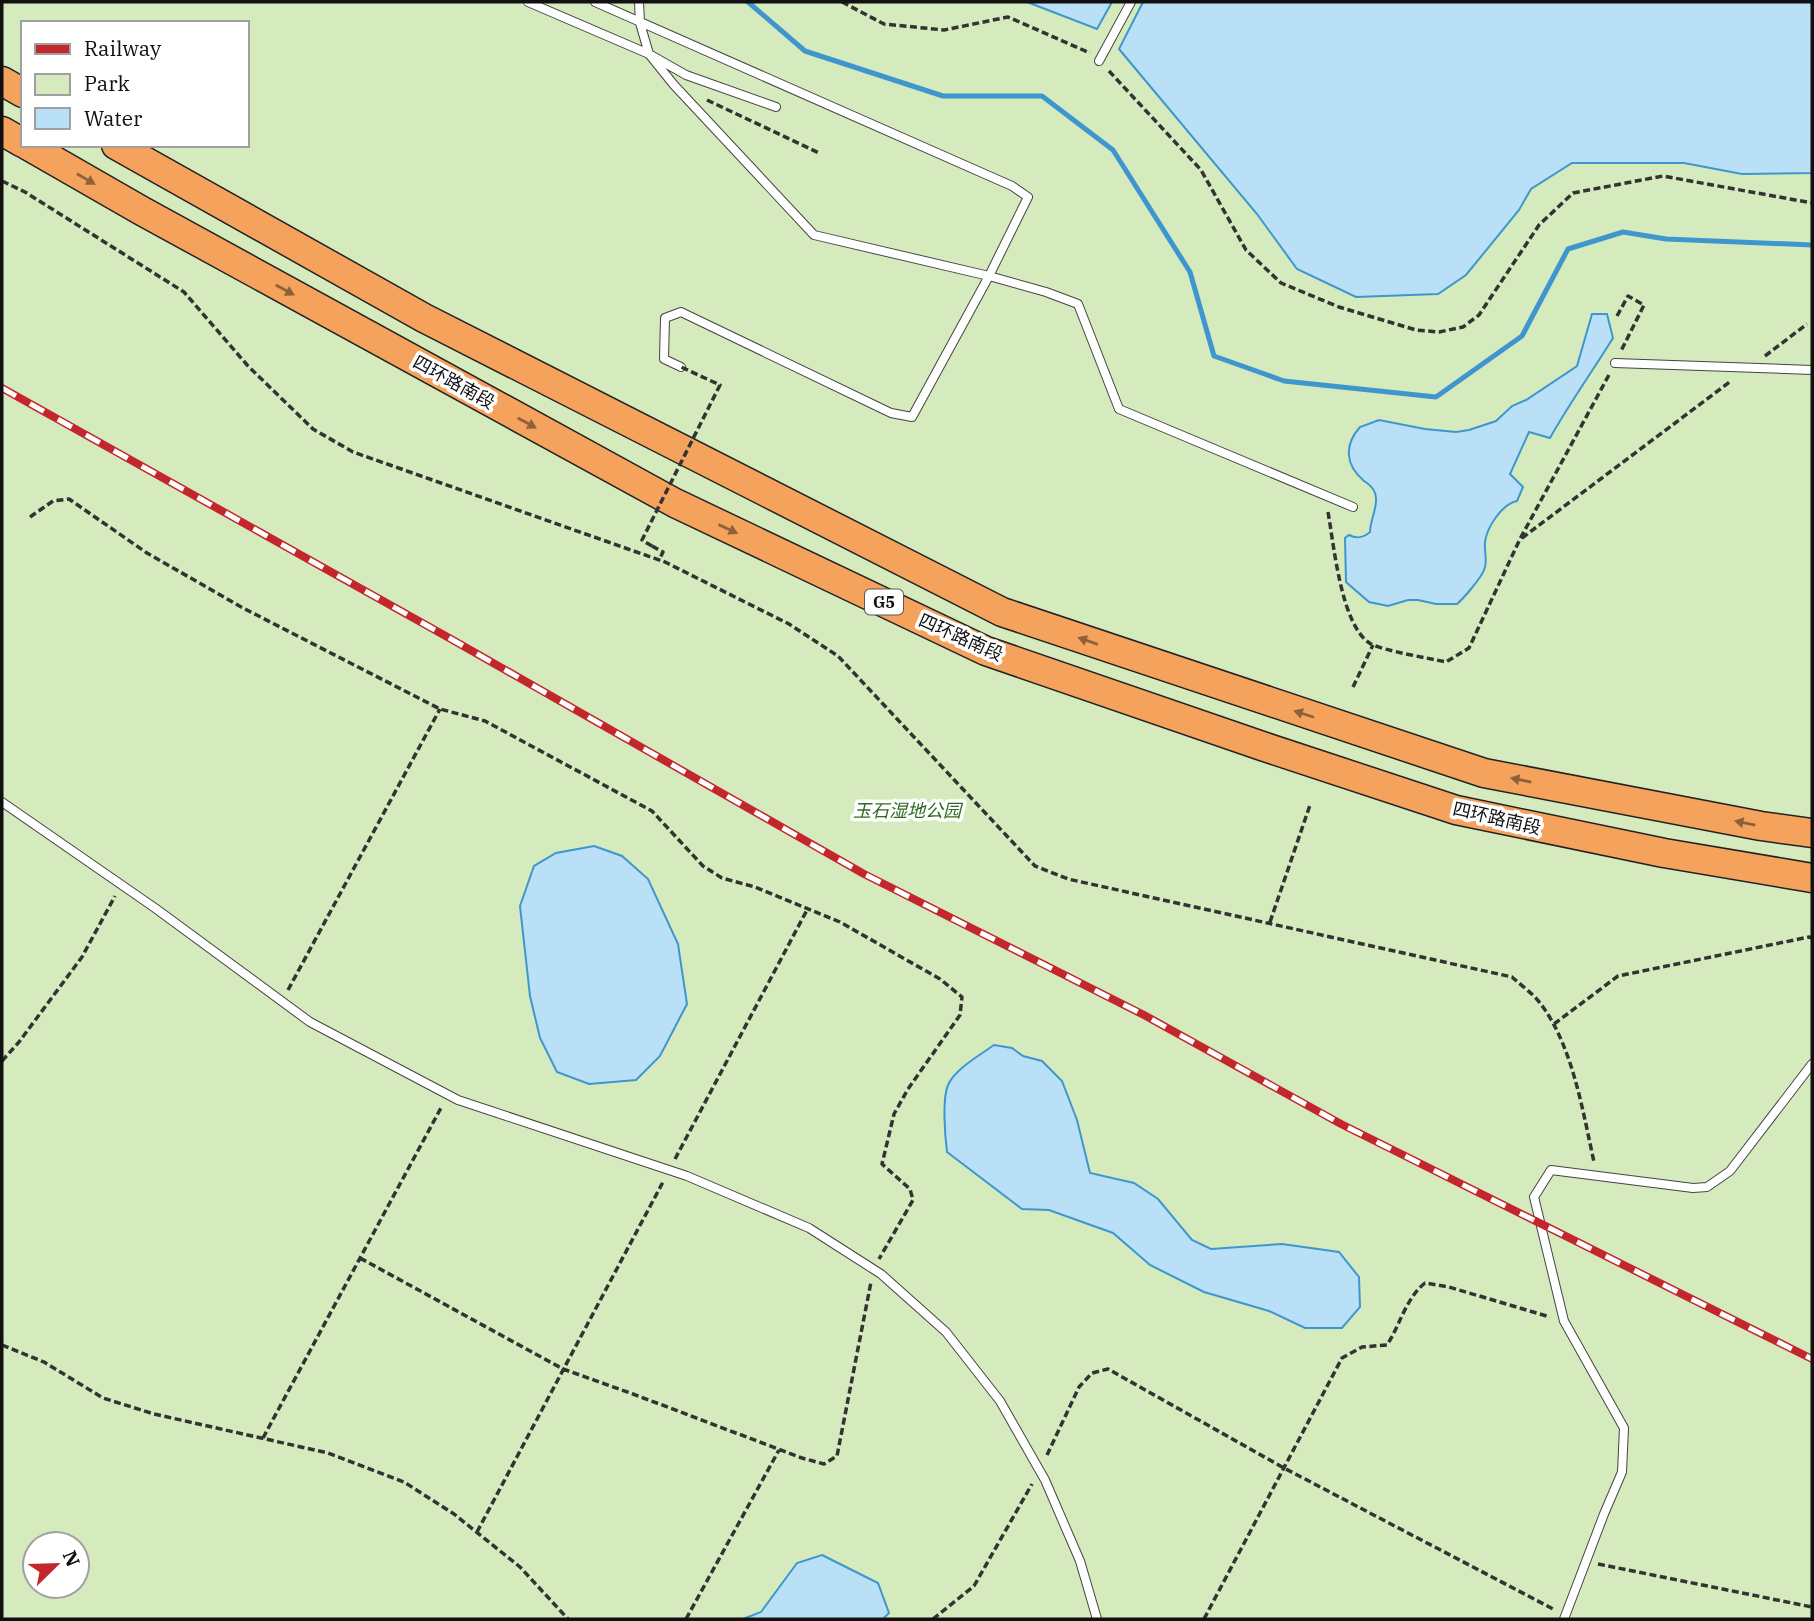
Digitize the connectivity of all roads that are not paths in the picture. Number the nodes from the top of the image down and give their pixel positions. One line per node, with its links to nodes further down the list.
1 (528, 2): 6 (lane)
2 (595, 2): 5 (lane)
3 (639, 2): 5 (lane)
4 (1131, 2): 7 (lane)
5 (640, 23): 6 (lane); 15 (lane)
6 (649, 54): 10 (lane); 15 (lane)
7 (1099, 61)
8 (2, 82): 9 (highway)
9 (21, 92)
10 (776, 107)
11 (2, 131): 12 (highway, 四环路南段 / G5)
12 (21, 142)
13 (30, 147): 22 (highway, 四环路南段 / G5, one-way to 22)
14 (120, 147): 21 (highway, G5, one-way to 14)
15 (989, 276): 17 (lane); 19 (lane)
16 (1615, 363): 18 (lane)
17 (681, 367)
18 (1812, 370)
19 (1353, 507)
20 (2, 802): 25 (lane)
21 (1812, 833)
22 (1812, 878)
23 (1812, 1064): 24 (lane)
24 (1565, 1618)
25 (1097, 1619)

